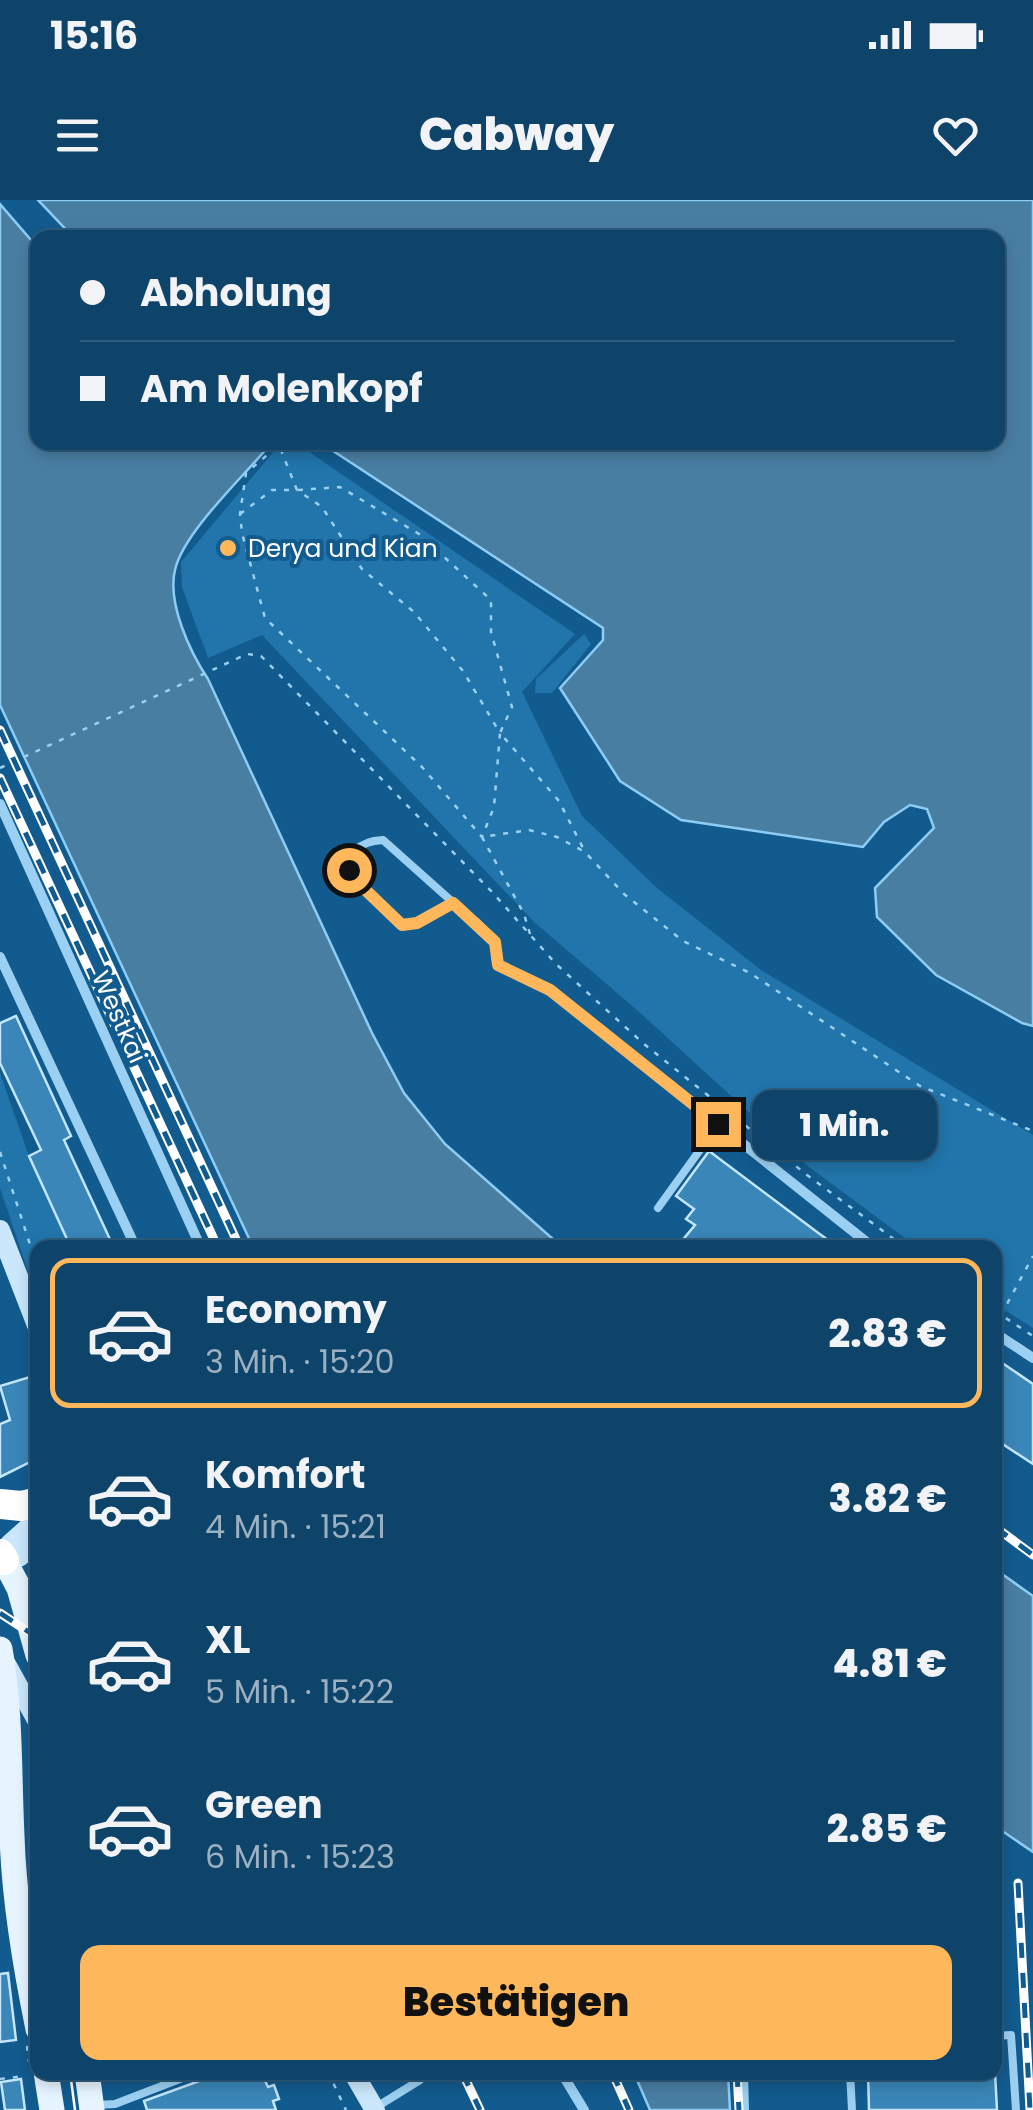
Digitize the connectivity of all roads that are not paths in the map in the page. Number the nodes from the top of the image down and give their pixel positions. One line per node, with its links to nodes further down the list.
1 (0, 804): 9 (street, Westkai)
2 (453, 903): 2 (lane); 3 (lane)
3 (475, 922): 5 (street)
4 (0, 957): 8 (street)
5 (718, 1124): 6 (lane); 10 (street)
6 (658, 1208)
7 (0, 1230): 11 (street)
8 (132, 1240)
9 (198, 1240)
10 (864, 1240)
11 (30, 1307)
12 (1002, 1338): 13 (street)
13 (1033, 1358)
14 (0, 1504): 15 (highway)
15 (30, 1504)
16 (30, 1527): 18 (street)
17 (30, 1548): 18 (street)
18 (1, 1559): 19 (main road)
19 (30, 1627)
20 (0, 1651): 21 (street); 22 (main road)
21 (30, 1710)
22 (30, 1946)
23 (1002, 2036): 38 (lane)
24 (40, 2080): 34 (main road)
25 (88, 2080): 32 (main road)
26 (177, 2080): 32 (lane)
27 (357, 2080): 33 (street)
28 (420, 2080): 33 (lane)
29 (567, 2080): 35 (street)
30 (744, 2080): 36 (lane)
31 (850, 2080): 37 (lane)
32 (91, 2108)
33 (374, 2109)
34 (52, 2110)
35 (584, 2110)
36 (745, 2110)
37 (852, 2110)
38 (1016, 2110)

